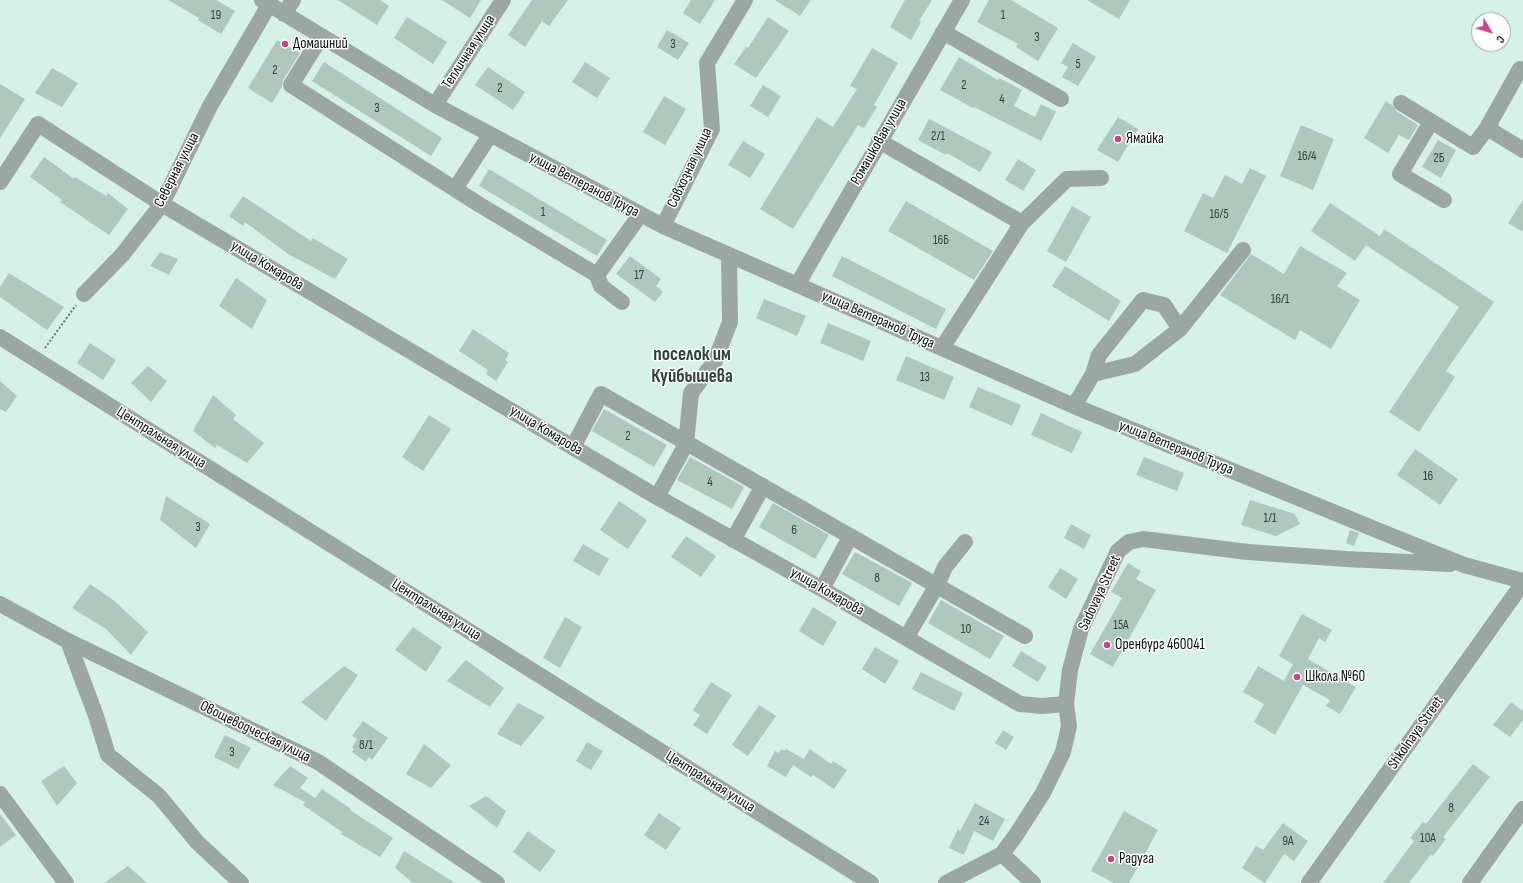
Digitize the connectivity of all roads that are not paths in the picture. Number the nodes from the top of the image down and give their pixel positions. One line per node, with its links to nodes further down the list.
1 (293, 0): 6 (street)
2 (503, 0): 12 (street, Тепличная улица)
3 (745, 0): 25 (street, Совхозная улица)
4 (962, 0): 7 (street, Ромашковая улица)
5 (265, 2): 6 (street, улица Ветеранов Труда); 22 (street, Северная улица)
6 (284, 14): 8 (street, улица Ветеранов Труда)
7 (943, 32): 10 (street); 16 (street, Ромашковая улица)
8 (320, 37): 12 (street, улица Ветеранов Труда); 20 (street)
9 (1520, 69): 14 (street)
10 (1061, 99)
11 (1401, 103): 13 (street)
12 (436, 104): 15 (street, улица Ветеранов Труда)
13 (1431, 122): 14 (street); 21 (street)
14 (1487, 128): 17 (street)
15 (490, 135): 20 (street); 23 (street, улица Ветеранов Труда)
16 (879, 141): 24 (street); 29 (street, Ромашковая улица)
17 (1523, 150)
18 (1101, 178): 24 (street)
19 (0, 182): 22 (street, улица Комарова)
20 (455, 188): 28 (street)
21 (1444, 200)
22 (162, 204): 30 (street, Северная улица); 38 (street, улица Комарова)
23 (640, 215): 25 (street, улица Ветеранов Труда); 28 (street)
24 (1022, 223): 34 (street)
25 (663, 226): 27 (street, улица Ветеранов Труда)
26 (1243, 250): 32 (street)
27 (729, 255): 29 (street, улица Ветеранов Труда); 37 (street)
28 (597, 275): 31 (street)
29 (797, 285): 34 (street, улица Ветеранов Труда)
30 (84, 294)
31 (622, 302)
32 (1180, 329): 35 (street); 35 (street)
33 (0, 337): 59 (street, Центральная улица)
34 (942, 348): 36 (street, улица Ветеранов Труда)
35 (1093, 374): 36 (street)
36 (1074, 406): 44 (street, улица Ветеранов Труда)
37 (686, 444): 38 (street); 39 (street); 40 (street)
38 (572, 447): 40 (street, улица Комарова)
39 (763, 486): 41 (street); 42 (street)
40 (657, 497): 42 (street, улица Комарова)
41 (850, 537): 46 (street); 47 (street)
42 (733, 540): 47 (street, улица Комарова)
43 (966, 542): 46 (street)
44 (1464, 565): 45 (street, улица Ветеранов Труда); 52 (street, Sadovaya Street)
45 (1523, 582): 62 (street, Shkolnaya Street)
46 (937, 585): 49 (street); 50 (street)
47 (822, 589): 50 (street, улица Комарова)
48 (0, 604): 51 (street, Овощеводческая улица)
49 (1025, 636)
50 (906, 638): 52 (street, улица Комарова)
51 (68, 641): 57 (street); 58 (street, Овощеводческая улица)
52 (1066, 704): 55 (street, Sadovaya Street)
53 (0, 794): 56 (street)
54 (1523, 809): 63 (street)
55 (1002, 854): 60 (street, Sadovaya Street); 61 (street)
56 (66, 883)
57 (241, 883)
58 (497, 883)
59 (871, 883)
60 (946, 883)
61 (1034, 883)
62 (1309, 883)
63 (1470, 883)

